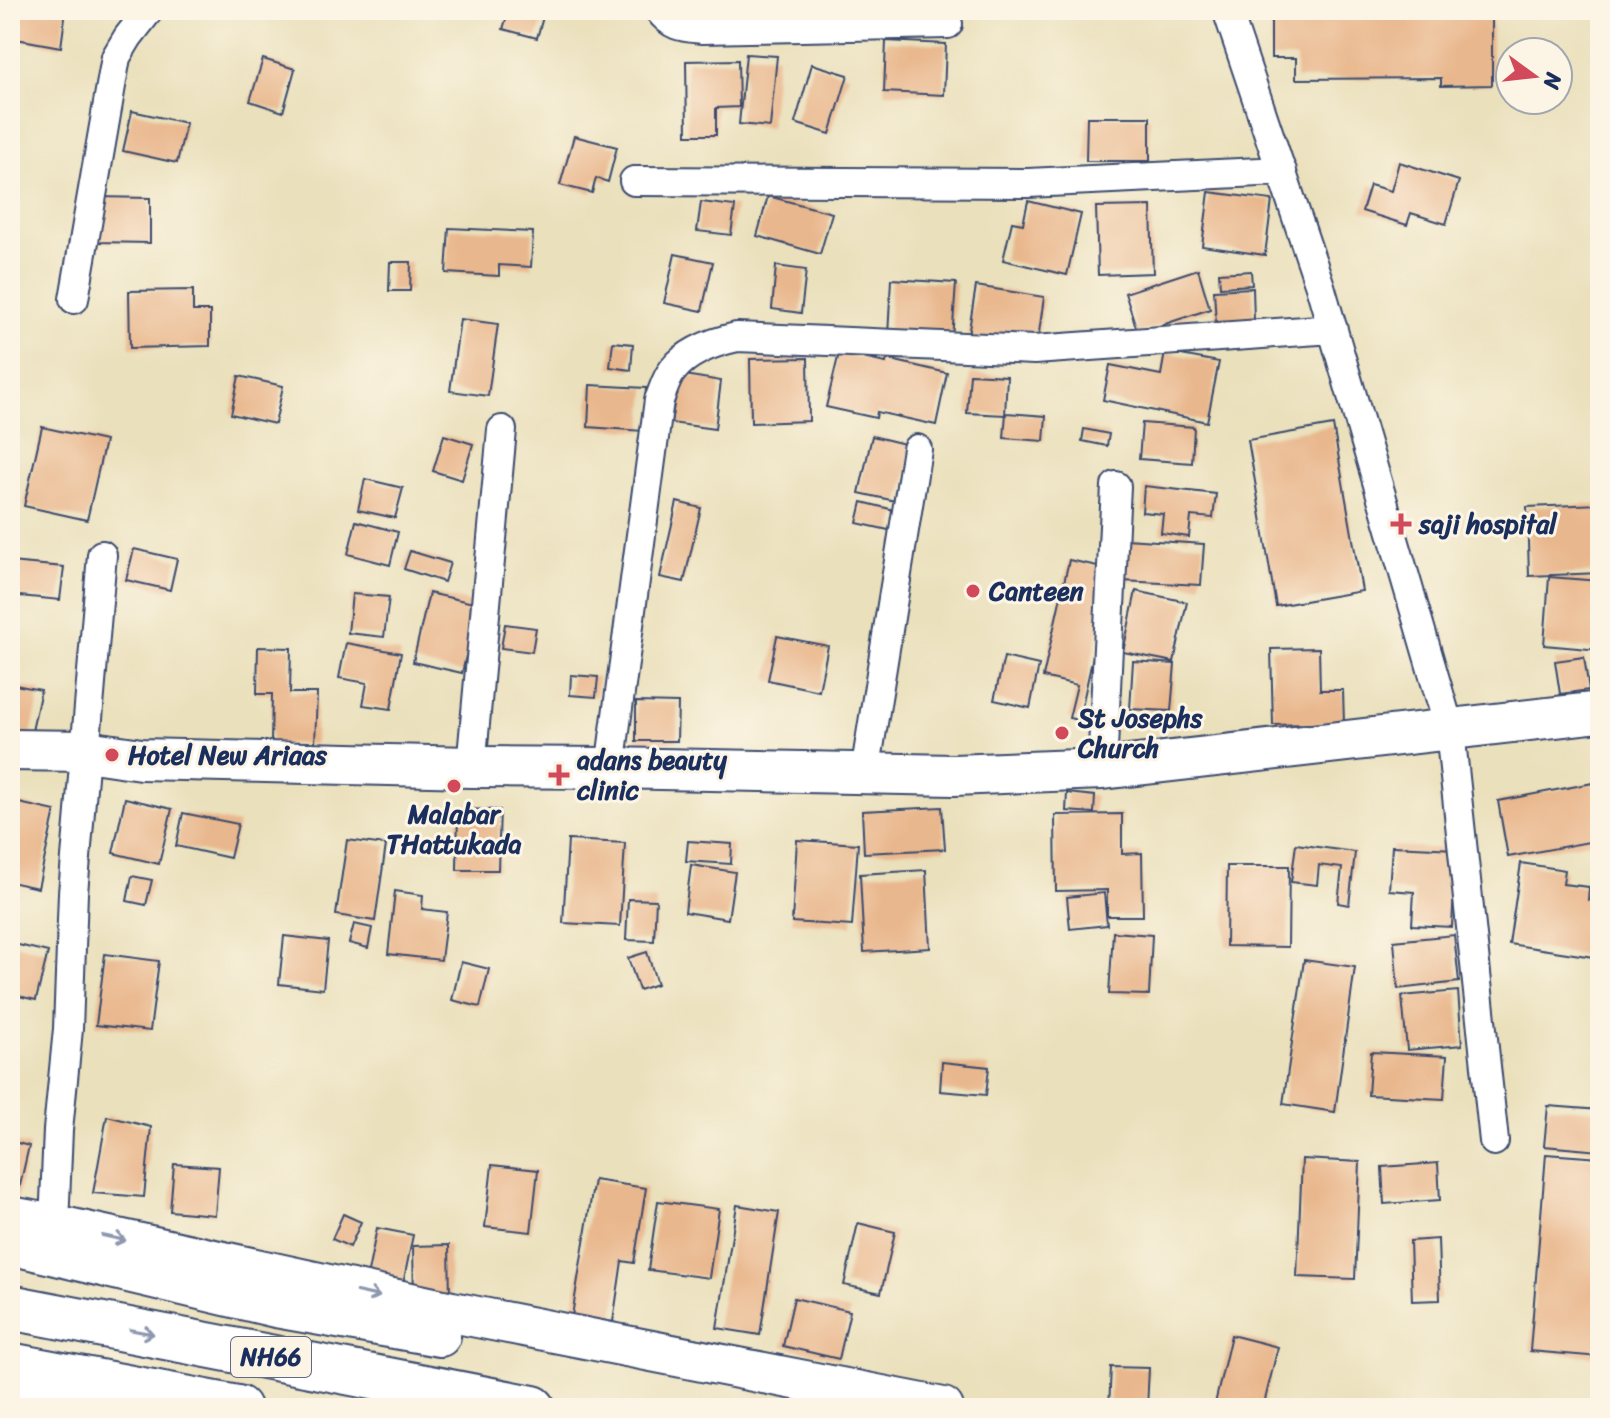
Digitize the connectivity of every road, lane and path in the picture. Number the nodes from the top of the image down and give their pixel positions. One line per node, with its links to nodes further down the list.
1 (149, 10): 7 (street)
2 (659, 10): 4 (street)
3 (1227, 10): 5 (street)
4 (948, 24)
5 (1282, 171): 6 (street); 8 (street)
6 (634, 181)
7 (74, 299)
8 (1333, 329): 14 (street); 18 (street)
9 (502, 430): 17 (street)
10 (917, 449): 20 (street)
11 (1116, 486): 19 (street)
12 (102, 555): 16 (street)
13 (1600, 712): 14 (main road)
14 (1450, 731): 19 (main road); 21 (street)
15 (10, 750): 16 (main road)
16 (86, 751): 17 (main road); 23 (street)
17 (471, 767): 18 (main road)
18 (610, 768): 20 (main road)
19 (1102, 769): 20 (main road)
20 (865, 773)
21 (1494, 1141)
22 (10, 1217): 23 (main road)
23 (54, 1225): 34 (main road, one-way to 34)
24 (10, 1244): 33 (main road)
25 (10, 1307): 32 (highway, NH66, one-way to 32)
26 (10, 1365): 31 (highway, NH66)
27 (10, 1386): 30 (main road)
28 (10, 1399): 29 (main road)
29 (53, 1408)
30 (125, 1408)
31 (238, 1408)
32 (533, 1408)
33 (837, 1408)
34 (943, 1408)

